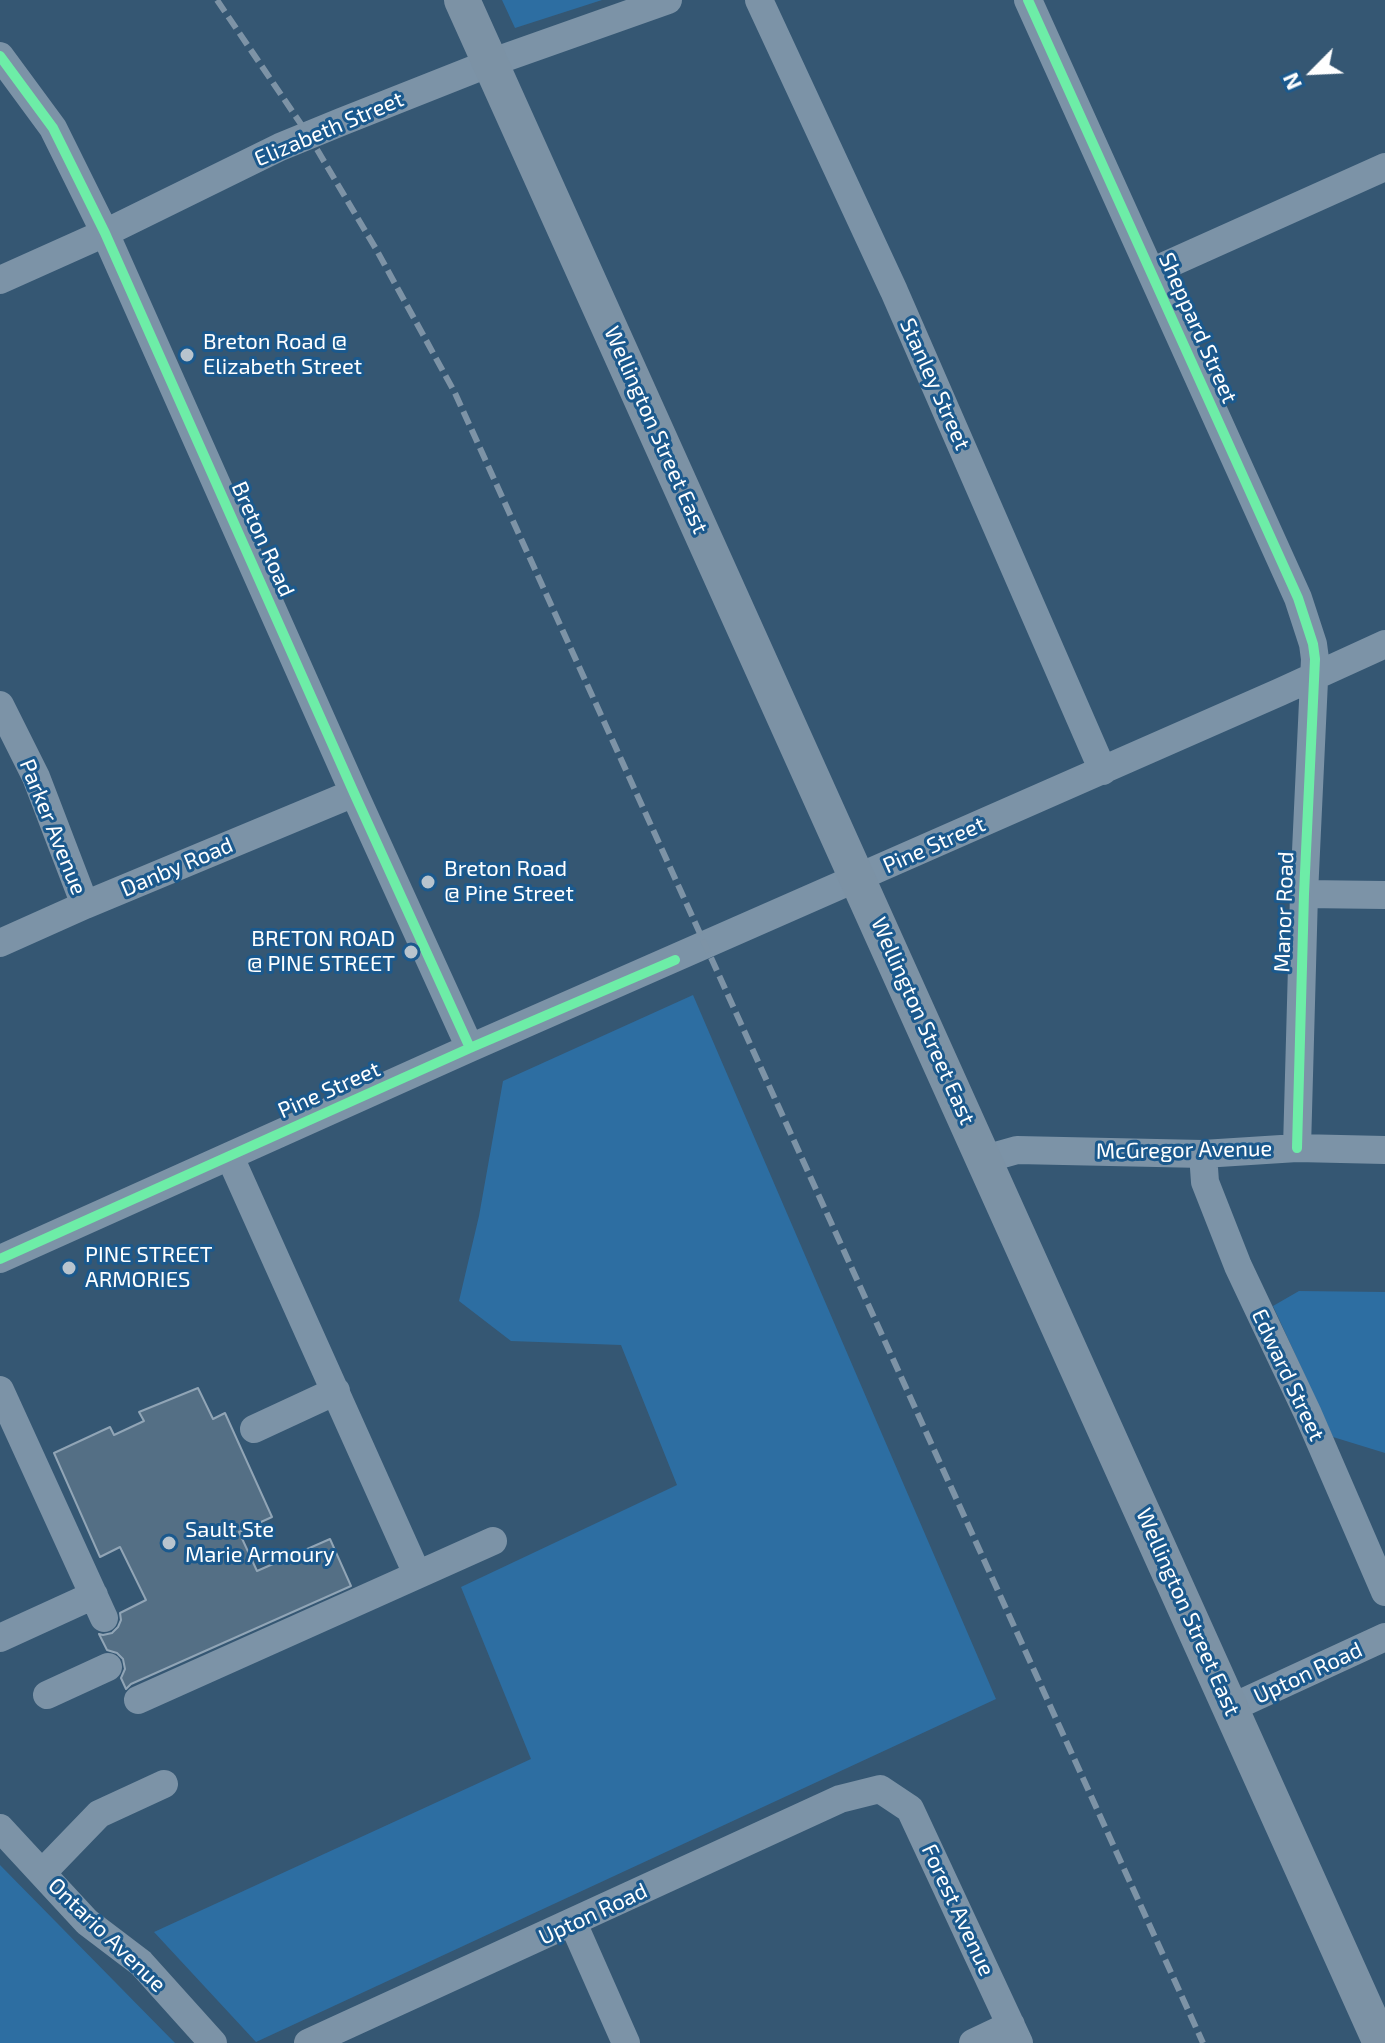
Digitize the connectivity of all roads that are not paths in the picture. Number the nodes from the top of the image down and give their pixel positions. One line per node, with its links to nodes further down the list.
1 (462, 0): 6 (main road, Wellington Street East)
2 (668, 0): 6 (street, Elizabeth Street)
3 (759, 0): 14 (street, Stanley Street)
4 (1028, 0): 9 (street, Sheppard Street)
5 (0, 56): 8 (street, Breton Road)
6 (490, 63): 8 (street, Elizabeth Street); 16 (main road, Wellington Street East)
7 (1382, 175): 9 (street)
8 (105, 233): 10 (street, Elizabeth Street); 15 (street, Breton Road)
9 (1151, 272): 12 (street, Sheppard Street)
10 (0, 280)
11 (1385, 644): 12 (street, Pine Street)
12 (1313, 677): 14 (street, Pine Street); 17 (street, Manor Road)
13 (0, 705): 19 (street, Parker Avenue)
14 (1103, 771): 16 (street, Pine Street)
15 (354, 793): 19 (street, Danby Road); 21 (street, Breton Road)
16 (858, 879): 21 (street, Pine Street); 26 (main road, Wellington Street East)
17 (1304, 894): 18 (street); 22 (street, Manor Road)
18 (1385, 895)
19 (85, 905): 20 (street, Danby Road)
20 (0, 943)
21 (470, 1048): 25 (street, Pine Street)
22 (1297, 1148): 23 (street, McGregor Avenue); 24 (street, McGregor Avenue)
23 (1385, 1150)
24 (1203, 1154): 26 (street, McGregor Avenue); 33 (street, Edward Street)
25 (230, 1157): 27 (street, Pine Street); 29 (street)
26 (985, 1159): 39 (main road, Wellington Street East)
27 (0, 1259)
28 (0, 1390): 35 (street)
29 (336, 1391): 30 (street); 32 (street)
30 (254, 1429)
31 (493, 1541): 32 (street)
32 (417, 1574): 38 (street)
33 (1385, 1592)
34 (1385, 1637): 39 (street, Upton Road)
35 (0, 1638)
36 (108, 1667): 37 (street)
37 (47, 1695)
38 (138, 1700)
39 (1231, 1708): 50 (main road, Wellington Street East)
40 (164, 1784): 43 (street)
41 (880, 1789): 44 (street, Upton Road); 45 (street, Forest Avenue)
42 (0, 1828): 43 (street, Ontario Avenue)
43 (42, 1873): 46 (street, Ontario Avenue)
44 (573, 1923): 47 (street, Upton Road); 48 (street)
45 (1015, 2034): 49 (street)
46 (213, 2043)
47 (308, 2043)
48 (626, 2043)
49 (973, 2043)
50 (1381, 2043)

